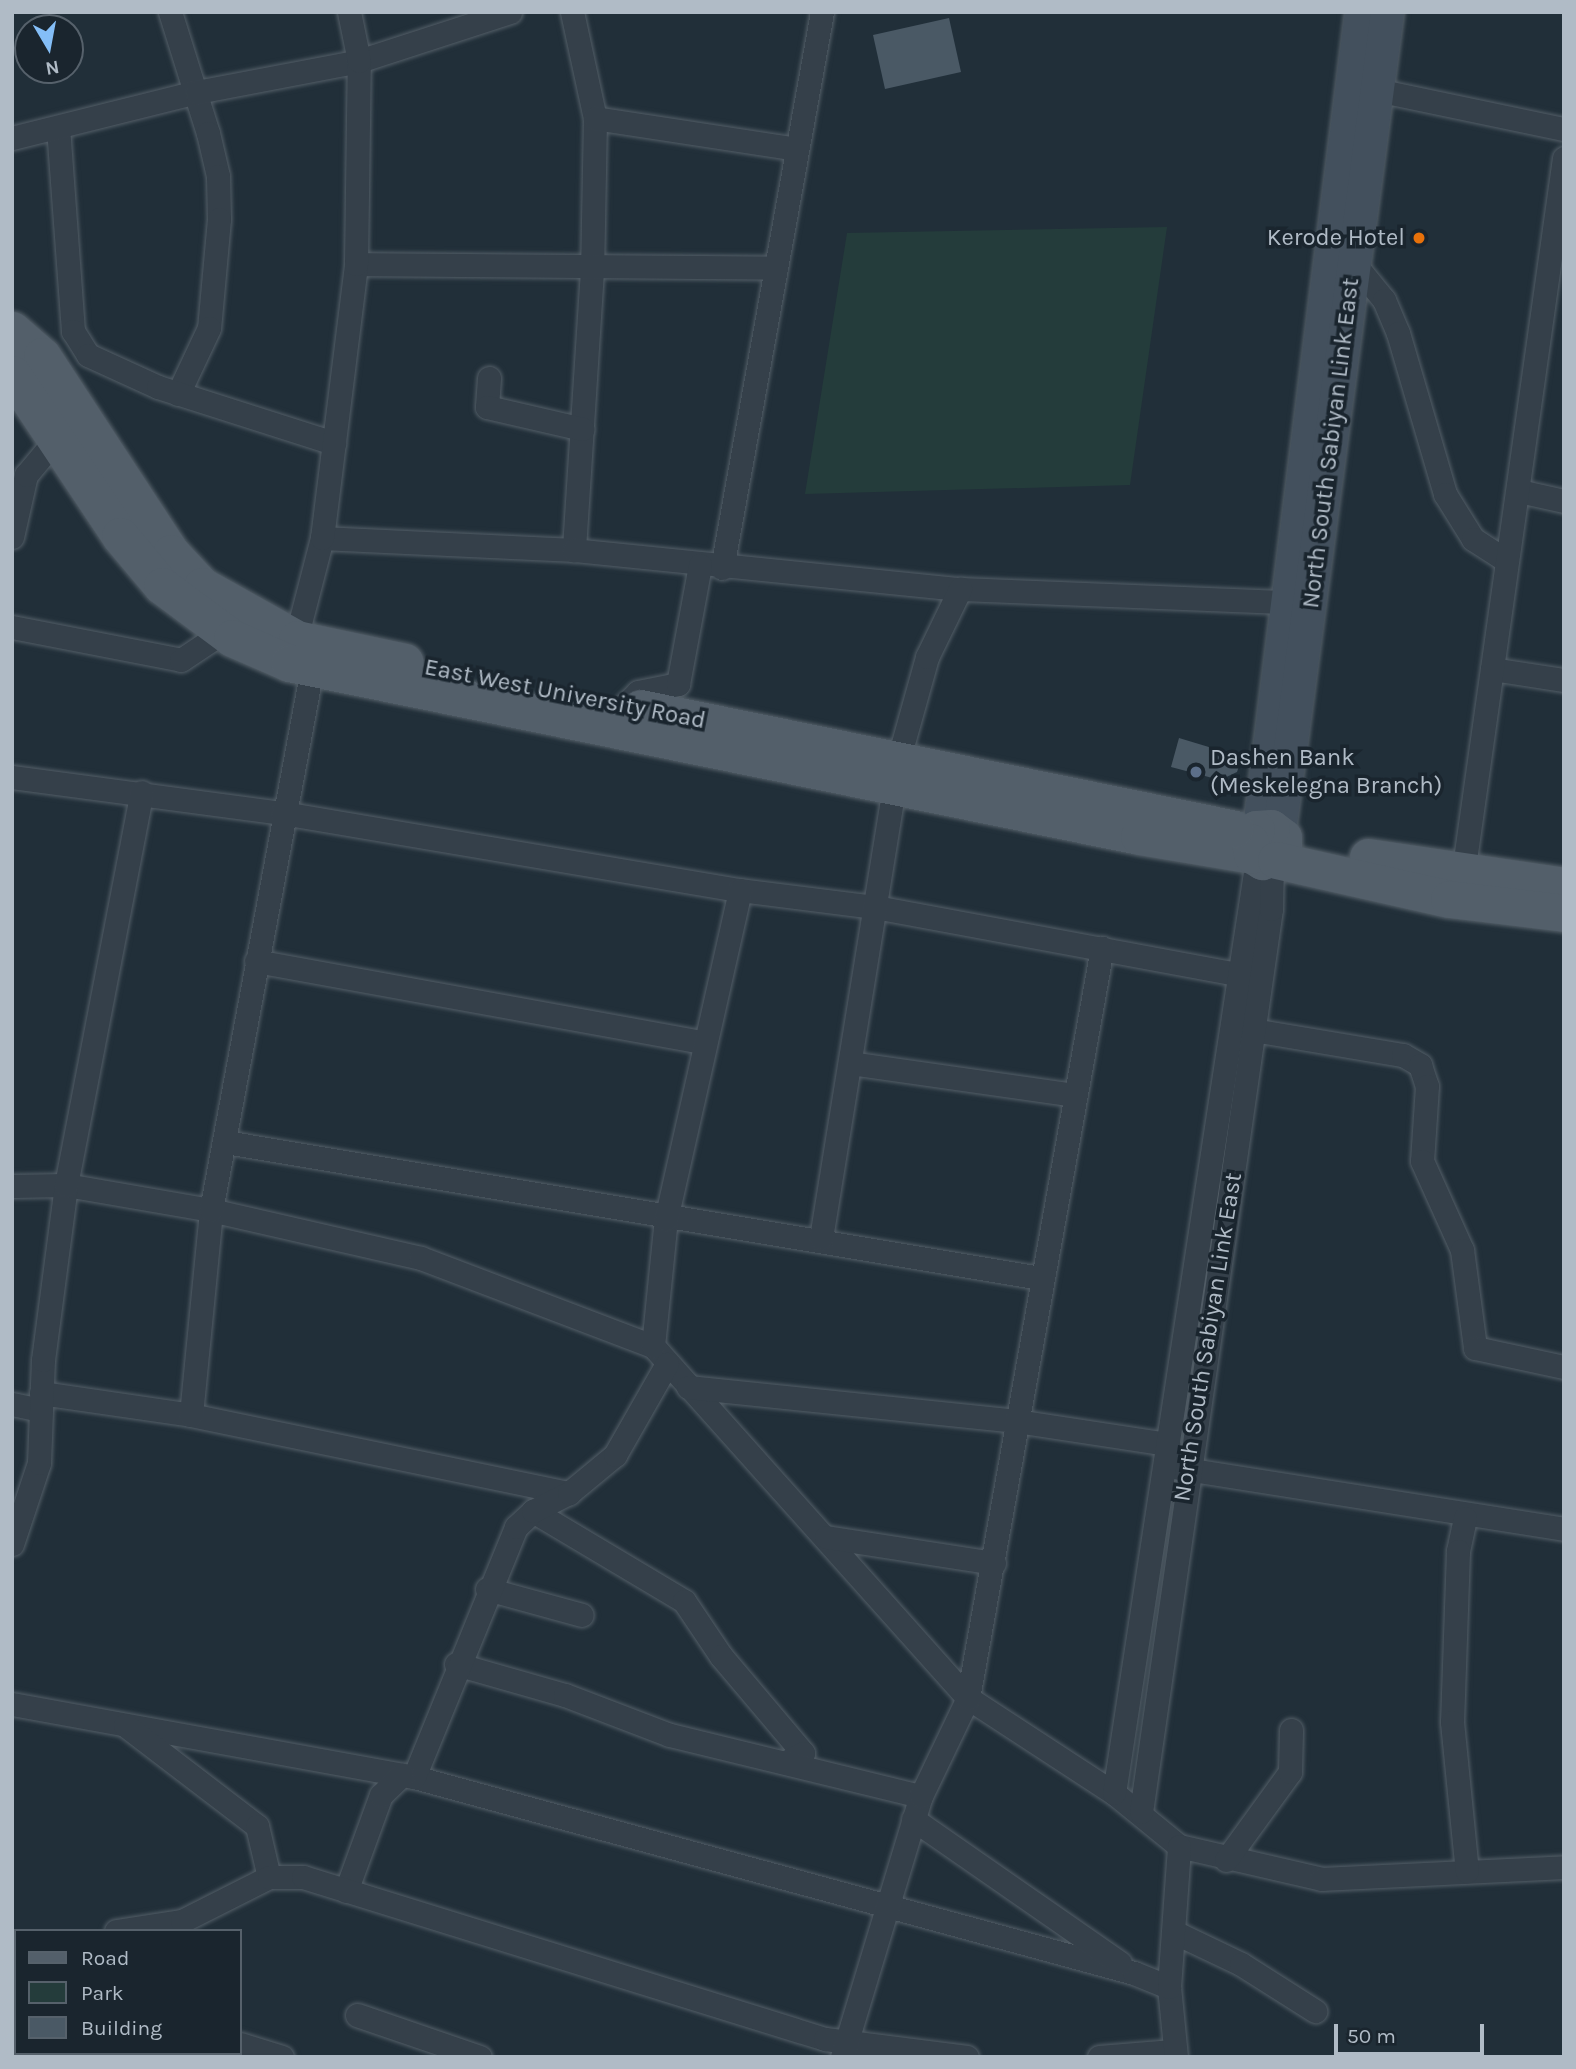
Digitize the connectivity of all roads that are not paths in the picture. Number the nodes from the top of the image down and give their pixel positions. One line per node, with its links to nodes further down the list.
1 (170, 12): 10 (street)
2 (349, 12): 8 (street)
3 (510, 12): 8 (street)
4 (572, 12): 11 (street)
5 (822, 12): 15 (street)
6 (1361, 12): 17 (main road, North South Sabiyan Link East)
7 (1387, 12): 9 (main road, North South Sabiyan Link East)
8 (359, 61): 10 (street); 19 (street)
9 (1377, 90): 13 (street); 17 (main road, North South Sabiyan Link East)
10 (197, 92): 12 (street); 25 (street)
11 (595, 118): 15 (street); 21 (street)
12 (58, 127): 14 (street); 25 (street)
13 (1564, 129)
14 (12, 138)
15 (797, 149): 20 (street)
16 (1564, 158): 29 (street)
17 (1352, 172): 18 (main road, North South Sabiyan Link East); 37 (main road, North South Sabiyan Link East)
18 (1353, 262): 34 (street); 48 (main road, North South Sabiyan Link East)
19 (356, 264): 21 (street); 28 (street)
20 (776, 268): 21 (street); 35 (street)
21 (592, 270): 26 (street)
22 (12, 330): 40 (main road, East West University Road)
23 (12, 374): 27 (main road, East West University Road)
24 (489, 378): 26 (street)
25 (178, 394): 28 (street)
26 (582, 429): 33 (street)
27 (57, 438): 31 (street); 39 (main road, East West University Road)
28 (334, 443): 32 (street)
29 (1519, 491): 30 (street); 34 (street)
30 (1564, 501)
31 (12, 537)
32 (322, 537): 33 (street); 40 (street)
33 (574, 550): 35 (street)
34 (1505, 560): 41 (street)
35 (711, 566): 36 (street); 43 (street)
36 (960, 589): 37 (street); 44 (street)
37 (1283, 602): 48 (main road, North South Sabiyan Link East)
38 (12, 627): 39 (street)
39 (223, 632): 40 (main road, East West University Road)
40 (299, 657): 43 (main road, East West University Road); 44 (main road, East West University Road); 47 (street)
41 (1492, 669): 42 (street); 49 (street)
42 (1564, 680)
43 (625, 705): 44 (main road, East West University Road)
44 (895, 774): 48 (main road, East West University Road); 52 (street)
45 (12, 777): 46 (street)
46 (142, 792): 47 (street); 62 (street)
47 (283, 813): 51 (street); 55 (street)
48 (1267, 846): 49 (main road, East West University Road); 53 (main road, East West University Road); 56 (street, North South Sabiyan Link East); 57 (street, North South Sabiyan Link East)
49 (1462, 874): 50 (main road, East West University Road)
50 (1564, 886)
51 (740, 890): 52 (street); 58 (street)
52 (875, 906): 54 (street); 59 (street)
53 (1564, 913)
54 (1102, 948): 56 (street); 60 (street)
55 (256, 961): 58 (street); 61 (street)
56 (1237, 974): 75 (street, North South Sabiyan Link East)
57 (1253, 1030): 69 (street); 75 (street, North South Sabiyan Link East)
58 (703, 1042): 65 (street)
59 (850, 1063): 60 (street); 66 (street)
60 (1075, 1095): 67 (street)
61 (225, 1142): 64 (street); 65 (street)
62 (66, 1185): 63 (street); 64 (street); 71 (street)
63 (12, 1186)
64 (211, 1210): 68 (street); 73 (street)
65 (666, 1219): 66 (street); 68 (street)
66 (821, 1238): 67 (street)
67 (1040, 1278): 74 (street)
68 (660, 1355): 70 (street); 76 (street)
69 (1564, 1367)
70 (688, 1387): 74 (street); 80 (street)
71 (41, 1401): 72 (street); 73 (street); 81 (street)
72 (12, 1404)
73 (191, 1415): 76 (street)
74 (1017, 1421): 75 (street); 82 (street)
75 (1174, 1460): 78 (street); 92 (street, North South Sabiyan Link East); 94 (street, North South Sabiyan Link East)
76 (569, 1493): 77 (street)
77 (533, 1511): 83 (street); 90 (street)
78 (1465, 1518): 79 (street); 99 (street)
79 (1564, 1529)
80 (826, 1537): 82 (street); 86 (street)
81 (12, 1544)
82 (994, 1563): 86 (street)
83 (487, 1589): 84 (street); 85 (street)
84 (582, 1615)
85 (456, 1664): 90 (street); 91 (street)
86 (968, 1698): 92 (street); 93 (street)
87 (12, 1704): 88 (street)
88 (123, 1723): 91 (street); 100 (street)
89 (1291, 1730): 97 (street)
90 (786, 1762): 93 (street)
91 (408, 1776): 101 (street); 102 (street)
92 (1114, 1793): 94 (street)
93 (921, 1796): 95 (street)
94 (1141, 1812): 96 (street)
95 (913, 1819): 102 (street); 106 (street)
96 (1179, 1846): 97 (street); 105 (street)
97 (1226, 1860): 99 (street)
98 (1564, 1867): 99 (street)
99 (1467, 1871)
100 (269, 1877): 101 (street); 103 (street)
101 (346, 1891): 111 (street)
102 (889, 1906): 106 (street); 111 (street)
103 (176, 1926): 104 (street)
104 (140, 1929)
105 (1174, 1932): 107 (street); 108 (street)
106 (1134, 1973): 107 (street)
107 (1168, 1987): 112 (street)
108 (1315, 2011)
109 (357, 2015): 114 (street)
110 (242, 2045): 113 (street)
111 (844, 2049): 115 (street)
112 (1174, 2054): 116 (street)
113 (282, 2057)
114 (480, 2057)
115 (967, 2057)
116 (1098, 2057)

